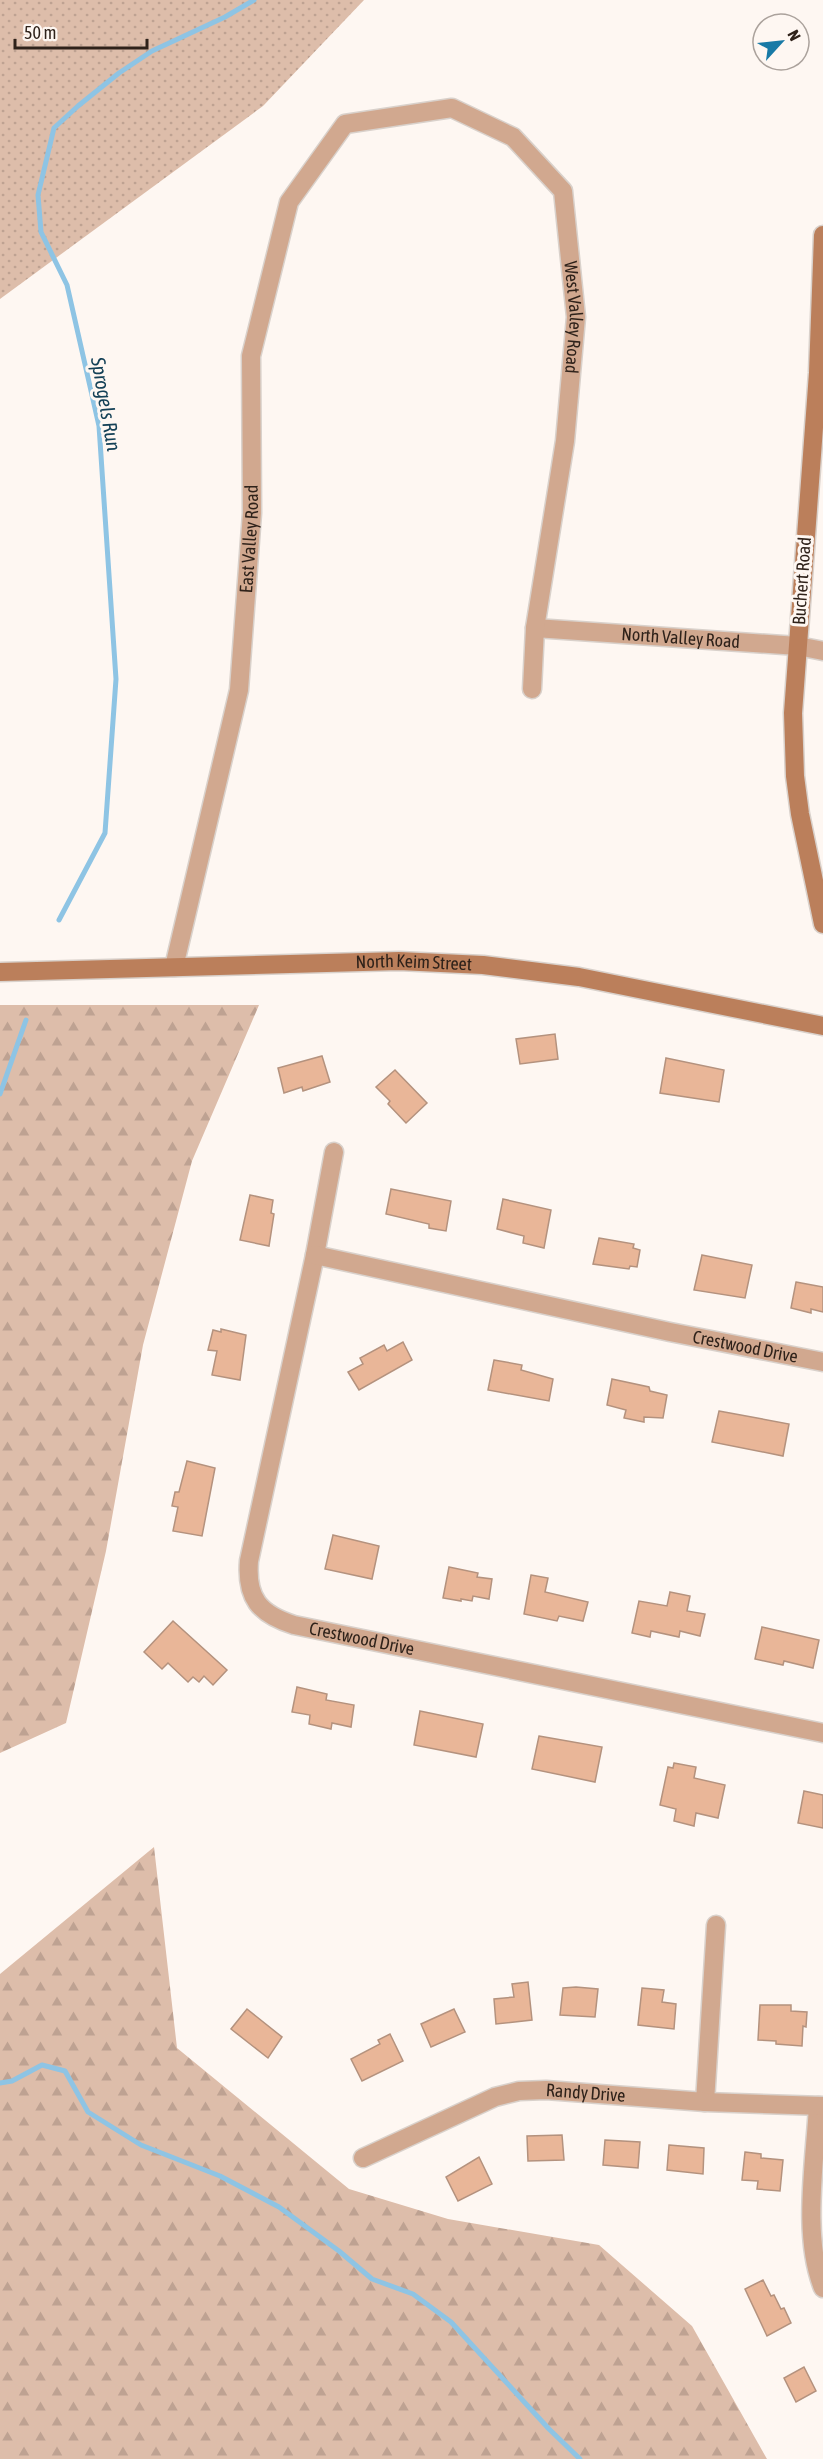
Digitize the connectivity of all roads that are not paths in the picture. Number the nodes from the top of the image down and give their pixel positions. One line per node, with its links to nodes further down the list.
1 (345, 124): 3 (street, West Valley Road); 8 (street, East Valley Road)
2 (823, 235): 4 (street, Buchert Road)
3 (535, 628): 4 (street, North Valley Road); 6 (street, West Valley Road)
4 (798, 646): 5 (street, North Valley Road); 7 (street, Buchert Road)
5 (823, 651)
6 (532, 689)
7 (823, 924)
8 (174, 967): 9 (street, North Keim Street); 10 (street, North Keim Street)
9 (0, 972)
10 (823, 1026)
11 (334, 1152): 12 (street, Crestwood Drive)
12 (315, 1255): 13 (street, Crestwood Drive); 14 (street, Crestwood Drive)
13 (823, 1362)
14 (823, 1733)
15 (716, 1926): 16 (street)
16 (705, 2102): 17 (street, Randy Drive); 18 (street, Randy Drive)
17 (820, 2106): 19 (street)
18 (363, 2158)
19 (823, 2288)

